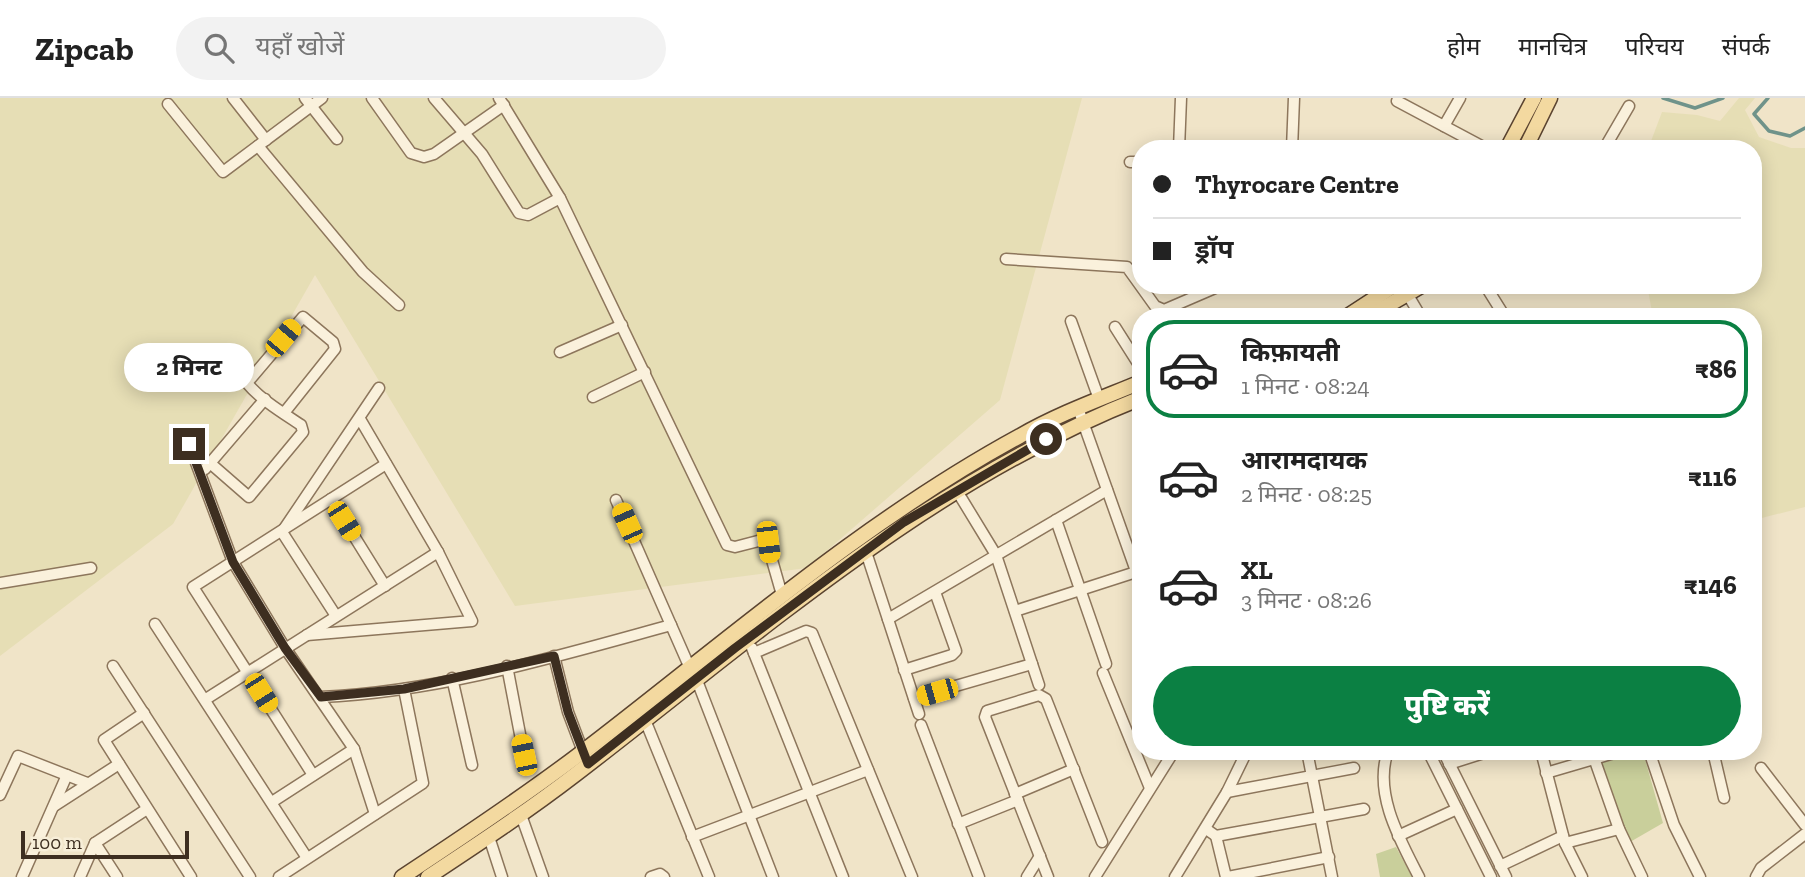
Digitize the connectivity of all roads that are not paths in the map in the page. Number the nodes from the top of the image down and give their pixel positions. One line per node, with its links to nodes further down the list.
1 (233, 98): 24 (street)
2 (322, 98): 12 (street)
3 (372, 98): 16 (street)
4 (434, 98): 16 (street)
5 (1181, 98): 18 (street)
6 (1294, 98): 19 (street)
7 (1460, 98): 15 (street)
8 (1534, 98): 21 (main road)
9 (1550, 98): 22 (main road)
10 (501, 101): 16 (street); 25 (street)
11 (1397, 101): 15 (street)
12 (308, 102): 17 (street); 24 (street)
13 (168, 104): 24 (street)
14 (1629, 106): 23 (street)
15 (1444, 126): 20 (street)
16 (464, 133): 25 (street)
17 (337, 139)
18 (1179, 140)
19 (1292, 140)
20 (1470, 140)
21 (1512, 140)
22 (1529, 140)
23 (1609, 140)
24 (262, 143): 31 (street)
25 (560, 198): 36 (street)
26 (1006, 259): 27 (street)
27 (1132, 275)
28 (1201, 294): 32 (street)
29 (1390, 294): 33 (main road)
30 (1394, 294): 34 (main road)
31 (398, 305)
32 (1169, 308)
33 (1363, 308)
34 (1378, 308)
35 (1071, 321): 45 (street)
36 (622, 325): 38 (street); 40 (street)
37 (1115, 327): 39 (street)
38 (560, 352)
39 (1132, 354)
40 (645, 372): 43 (street); 71 (street)
41 (1132, 386): 45 (main road)
42 (379, 388): 49 (street)
43 (593, 397)
44 (265, 399): 47 (street); 47 (street); 51 (street)
45 (1099, 399): 48 (main road)
46 (1132, 400): 48 (main road)
47 (284, 413): 51 (street)
48 (1080, 414): 54 (street); 55 (main road); 71 (main road)
49 (360, 419): 52 (street); 59 (street)
50 (189, 444): 53 (street)
51 (210, 463): 53 (street)
52 (386, 464): 56 (street); 60 (street)
53 (200, 475): 64 (street)
54 (1107, 489): 58 (street); 63 (street)
55 (957, 491): 61 (main road); 62 (street)
56 (331, 499): 59 (street); 68 (street)
57 (616, 500): 76 (street)
58 (1056, 520): 62 (street); 69 (street)
59 (282, 531): 64 (street); 73 (street)
60 (438, 552): 68 (street); 77 (street)
61 (866, 552): 74 (street); 78 (main road)
62 (996, 555): 70 (street); 72 (street)
63 (1132, 561)
64 (233, 562): 79 (street); 86 (street)
65 (91, 568): 67 (street)
66 (1132, 573): 69 (street)
67 (0, 583)
68 (385, 586): 73 (street)
69 (1080, 590): 72 (street); 96 (street)
70 (935, 592): 74 (street); 85 (street)
71 (782, 595): 87 (main road)
72 (1015, 611): 82 (street)
73 (336, 616): 77 (street)
74 (888, 619): 85 (street)
75 (155, 624): 93 (street)
76 (671, 625): 81 (street); 87 (street)
77 (307, 635): 79 (street)
78 (748, 638): 80 (street); 87 (main road)
79 (285, 648): 86 (street); 91 (street)
80 (754, 653): 118 (street); 126 (street)
81 (554, 656): 84 (street); 99 (street)
82 (1032, 664): 89 (street); 92 (street)
83 (113, 666): 94 (street)
84 (507, 666): 88 (street); 98 (street)
85 (904, 670): 92 (street)
86 (248, 672): 93 (street); 122 (street)
87 (693, 672): 95 (main road); 99 (main road); 138 (street)
88 (452, 678): 90 (street); 115 (street)
89 (1039, 685)
90 (404, 689): 91 (street); 136 (street)
91 (321, 697): 97 (street)
92 (914, 698): 140 (street)
93 (206, 699): 131 (street)
94 (144, 713): 113 (street); 160 (street)
95 (645, 720): 99 (main road); 147 (street)
96 (1132, 740)
97 (354, 749): 122 (street); 136 (street)
98 (524, 755)
99 (585, 758): 137 (main road); 162 (main road)
100 (1139, 760): 125 (street)
101 (1168, 760): 125 (street)
102 (1243, 760): 127 (street)
103 (1309, 760): 123 (street)
104 (1386, 760): 145 (street)
105 (1432, 760): 135 (street)
106 (1447, 760): 114 (street)
107 (1462, 760): 114 (street)
108 (1543, 760): 120 (street)
109 (1588, 760): 120 (street)
110 (1595, 760): 142 (street)
111 (1652, 760): 183 (street)
112 (1715, 760): 130 (street)
113 (119, 764): 124 (street); 134 (street)
114 (1449, 764): 154 (street)
115 (472, 765)
116 (1354, 768): 123 (street)
117 (1761, 768): 141 (street)
118 (868, 769): 126 (street); 170 (street)
119 (1074, 769): 129 (street); 129 (street); 149 (street)
120 (1546, 774): 148 (street)
121 (66, 775): 124 (street); 128 (street); 132 (street)
122 (313, 775): 131 (street)
123 (1312, 776): 127 (street); 139 (street)
124 (87, 783): 132 (street)
125 (1150, 788): 174 (street)
126 (809, 792): 138 (street); 169 (street)
127 (1227, 792): 143 (street)
128 (0, 795)
129 (1016, 797): 140 (street); 151 (street)
130 (1724, 798)
131 (272, 802): 153 (street)
132 (52, 807): 156 (street)
133 (1364, 808): 139 (street)
134 (147, 809): 150 (street); 159 (street)
135 (1457, 809): 145 (street); 179 (street)
136 (375, 814): 153 (street)
137 (521, 815): 146 (main road); 164 (street)
138 (749, 815): 147 (street); 168 (street)
139 (1320, 816): 143 (street); 152 (street)
140 (958, 824): 171 (street)
141 (1805, 825)
142 (1619, 829): 148 (street); 182 (street)
143 (1211, 832): 175 (street); 176 (street)
144 (1805, 834): 184 (street)
145 (1398, 836): 178 (street)
146 (489, 837): 155 (main road); 163 (street)
147 (692, 837): 167 (street)
148 (1564, 840): 154 (street); 181 (street)
149 (1102, 842)
150 (95, 843): 157 (street); 158 (street)
151 (1040, 856): 172 (street); 173 (street)
152 (1329, 857): 176 (street); 177 (street)
153 (307, 858): 161 (street)
154 (1500, 866): 180 (street)
155 (437, 874)
156 (22, 877)
157 (80, 877)
158 (117, 877)
159 (191, 877)
160 (250, 877)
161 (279, 877)
162 (402, 877)
163 (502, 877)
164 (543, 877)
165 (651, 877): 166 (street)
166 (664, 877)
167 (709, 877)
168 (773, 877)
169 (843, 877)
170 (912, 877)
171 (979, 877)
172 (1027, 877)
173 (1048, 877)
174 (1095, 877)
175 (1175, 877)
176 (1227, 877)
177 (1332, 877)
178 (1419, 877)
179 (1491, 877)
180 (1506, 877)
181 (1582, 877)
182 (1642, 877)
183 (1700, 877)
184 (1756, 877)

